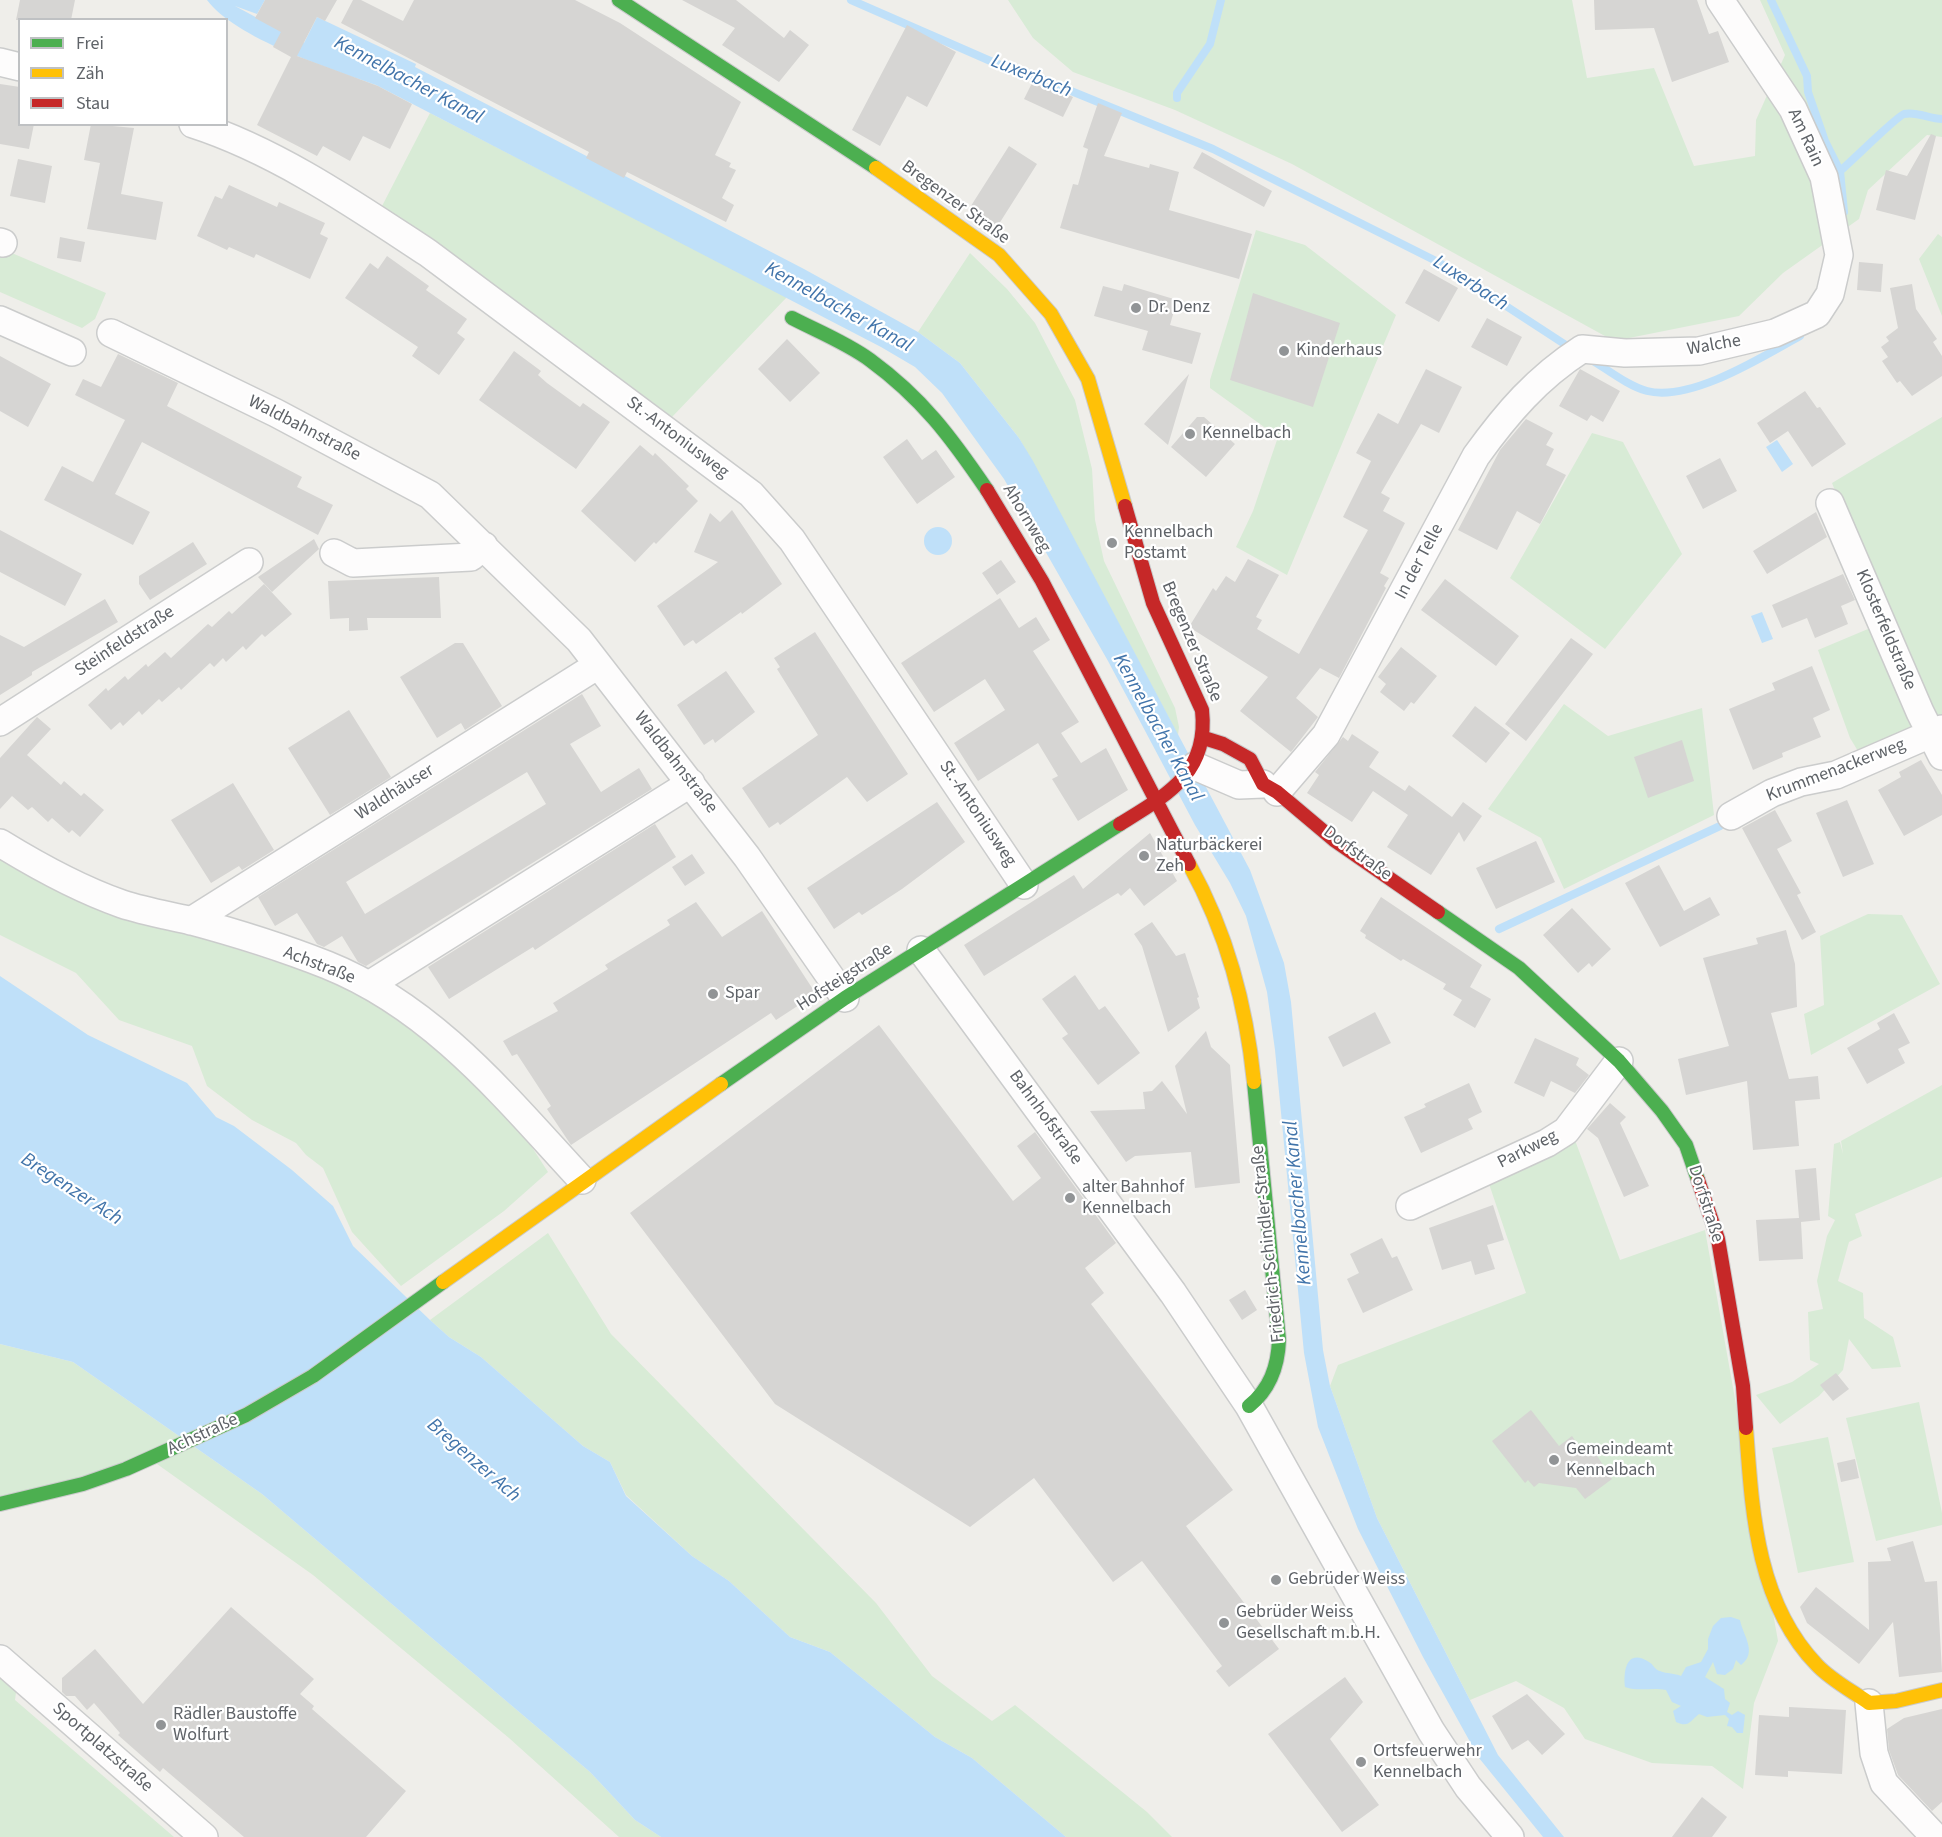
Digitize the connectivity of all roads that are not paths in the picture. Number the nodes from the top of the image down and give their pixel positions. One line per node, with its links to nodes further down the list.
1 (619, 0): 19 (street, Bregenzer Straße)
2 (1720, 0): 6 (street, Am Rain)
3 (0, 62): 4 (street)
4 (18, 66)
5 (204, 129): 25 (street, St.-Antoniusweg)
6 (1830, 294): 11 (street, Walche)
7 (792, 318): 22 (street, Ahornweg)
8 (0, 320): 10 (street)
9 (111, 333): 13 (street, Waldbahnstraße)
10 (72, 352)
11 (1572, 356): 21 (street, In der Telle)
12 (1830, 503): 18 (street, Klosterfeldstraße)
13 (484, 546): 14 (street); 16 (street, Waldbahnstraße)
14 (334, 553)
15 (249, 562): 17 (street, Steinfeldstraße)
16 (598, 665): 20 (street, Waldbahnstraße); 26 (street, Waldhäuser)
17 (0, 722)
18 (1938, 740): 23 (street, Krummenackerweg)
19 (1200, 750): 21 (street); 22 (street, Hofsteigstraße)
20 (691, 783): 28 (street); 29 (street, Waldbahnstraße)
21 (1270, 788): 30 (street, Dorfstraße)
22 (1155, 802): 25 (street, Hofsteigstraße); 34 (street, Friedrich-Schindler-Straße)
23 (1731, 816)
24 (0, 843): 26 (street, Achstraße)
25 (1024, 885): 27 (street, Hofsteigstraße)
26 (191, 921): 28 (street, Achstraße)
27 (921, 950): 29 (street, Hofsteigstraße); 34 (street, Bahnhofstraße)
28 (369, 985): 31 (street, Achstraße)
29 (845, 998): 31 (street, Hofsteigstraße)
30 (1619, 1060): 32 (street, Parkweg); 38 (street, Dorfstraße)
31 (582, 1180): 33 (street, Hofsteigstraße)
32 (1410, 1206)
33 (502, 1238): 35 (street, Achstraße)
34 (1249, 1406): 40 (street)
35 (0, 1504)
36 (0, 1659): 39 (street, Sportplatzstraße)
37 (1942, 1690): 38 (street)
38 (1869, 1703): 41 (street)
39 (204, 1837)
40 (1510, 1837)
41 (1935, 1837)

